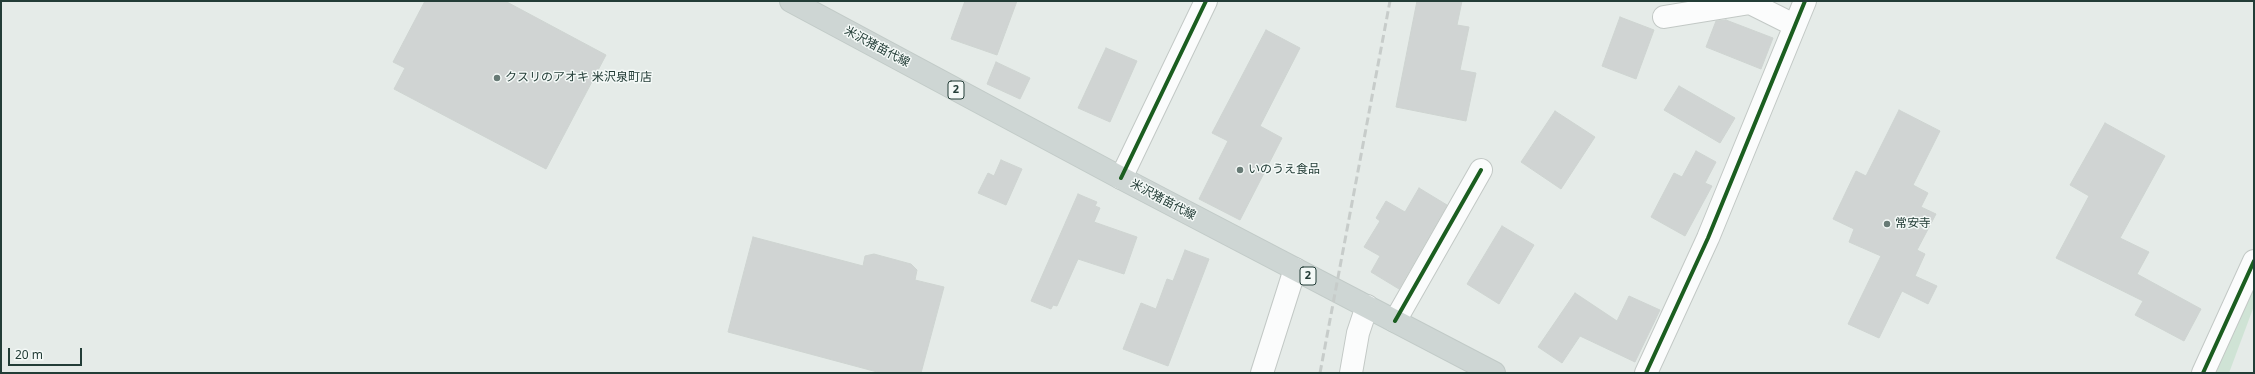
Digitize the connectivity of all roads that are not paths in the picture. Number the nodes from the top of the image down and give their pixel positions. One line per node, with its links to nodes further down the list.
1 (792, 1): 7 (main road, 米沢猪苗代線 / 2)
2 (1206, 1): 7 (street)
3 (1805, 1): 5 (street)
4 (1664, 17): 5 (street)
5 (1794, 25): 15 (street)
6 (1481, 170): 11 (street)
7 (1121, 178): 9 (main road, 米沢猪苗代線 / 2)
8 (2254, 261): 16 (street)
9 (1295, 269): 10 (main road, 米沢猪苗代線 / 2); 12 (street)
10 (1367, 306): 11 (main road, 米沢猪苗代線 / 2); 13 (street)
11 (1395, 321): 14 (main road, 米沢猪苗代線 / 2)
12 (1262, 373)
13 (1351, 373)
14 (1494, 373)
15 (1646, 373)
16 (2203, 373)

